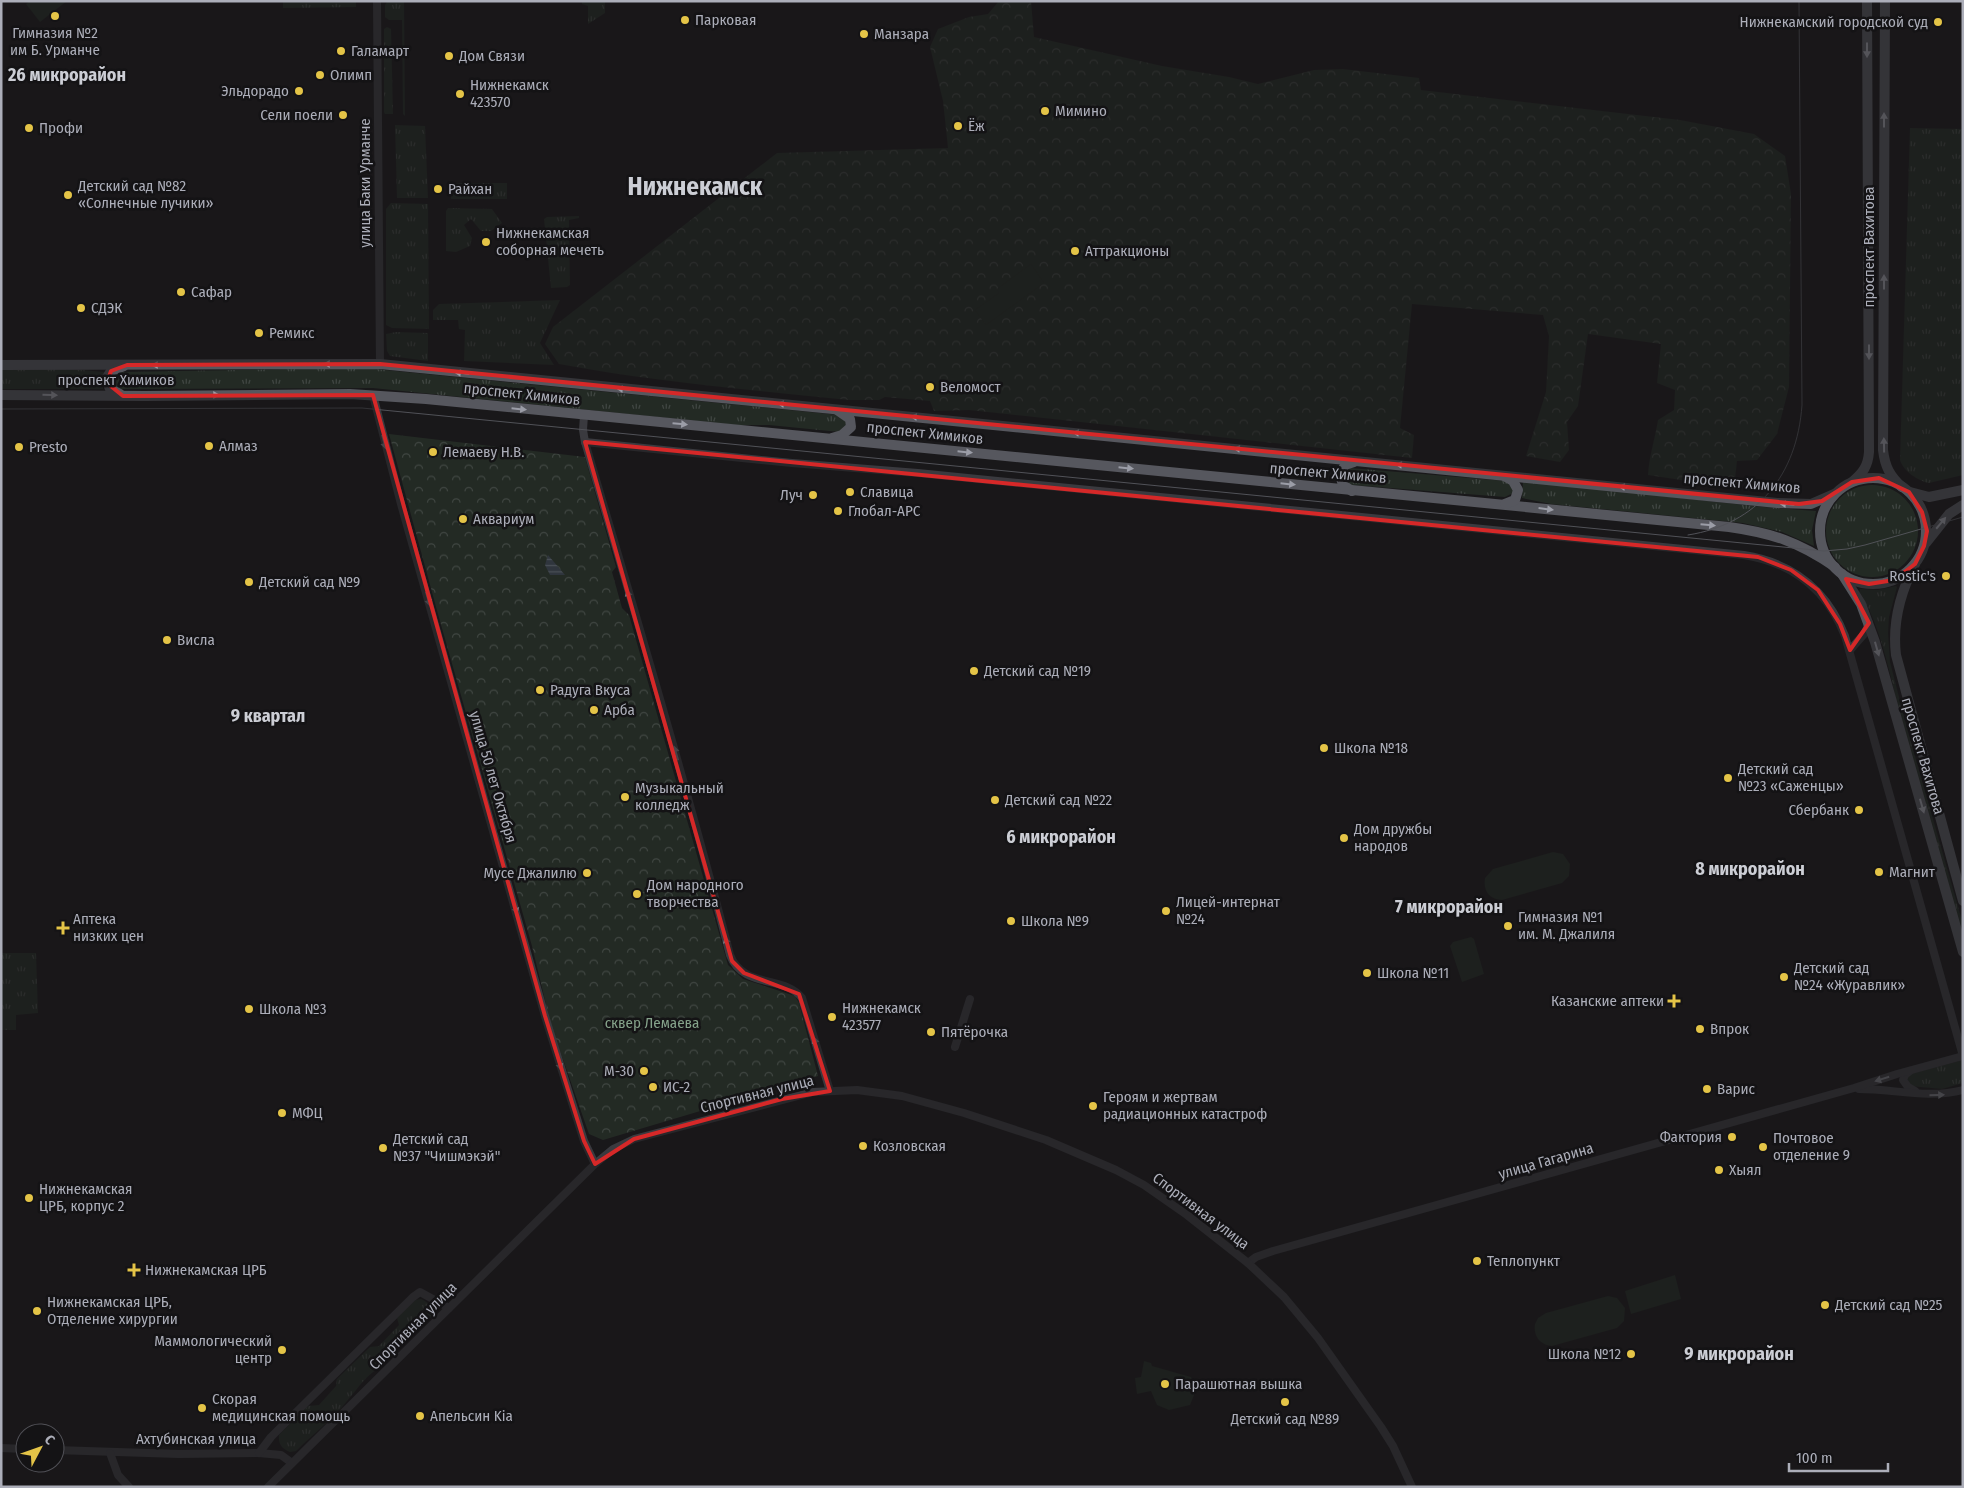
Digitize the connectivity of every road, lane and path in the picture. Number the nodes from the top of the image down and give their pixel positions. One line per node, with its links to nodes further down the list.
1 (377, 1): 4 (street, улица Баки Урманче)
2 (1867, 1): 16 (main road, проспект Вахитова, one-way to 16)
3 (1885, 1): 18 (main road, проспект Вахитова, one-way to 3)
4 (380, 364): 6 (main road, проспект Химиков, one-way to 6); 10 (main road, проспект Химиков, one-way to 4)
5 (1, 365): 6 (main road, проспект Химиков)
6 (127, 365): 9 (main road)
7 (1, 394): 9 (main road, проспект Химиков, one-way to 9)
8 (373, 395): 9 (main road, проспект Химиков, one-way to 8); 11 (main road, проспект Химиков, one-way to 11); 38 (street, улица 50 лет Октября, one-way to 38)
9 (123, 396)
10 (834, 409): 12 (main road); 14 (main road, проспект Химиков, one-way to 10)
11 (584, 415): 12 (main road, проспект Химиков, one-way to 12); 13 (street)
12 (829, 439): 17 (main road, проспект Химиков, one-way to 17)
13 (585, 442): 27 (street); 36 (street, one-way to 13)
14 (1358, 461): 15 (main road, проспект Химиков, one-way to 14); 17 (main road)
15 (1501, 475): 20 (main road, проспект Химиков, one-way to 15); 21 (main road)
16 (1852, 482): 18 (main road, проспект Вахитова); 20 (main road, проспект Вахитова)
17 (1352, 490): 21 (main road, проспект Химиков)
18 (1906, 490): 19 (main road); 23 (main road, проспект Вахитова)
19 (1963, 490)
20 (1834, 494): 25 (main road, проспект Вахитова)
21 (1504, 504): 25 (main road, проспект Химиков, one-way to 25)
22 (1963, 505): 23 (main road, one-way to 22)
23 (1924, 546): 24 (main road, проспект Вахитова)
24 (1914, 564): 25 (main road, проспект Вахитова); 28 (main road, проспект Вахитова)
25 (1838, 571): 26 (main road, проспект Вахитова)
26 (1869, 623): 27 (street); 29 (main road, проспект Вахитова, one-way to 29)
27 (1850, 650): 32 (street)
28 (1963, 901)
29 (1963, 952)
30 (970, 999): 31 (street)
31 (955, 1047)
32 (1963, 1056): 33 (street, улица Гагарина)
33 (1911, 1070): 34 (street, улица Гагарина, one-way to 34); 37 (street)
34 (1854, 1088): 37 (street, улица Гагарина); 39 (street, улица Гагарина)
35 (1963, 1090): 37 (street, улица Гагарина, one-way to 35)
36 (830, 1091): 38 (street, Спортивная улица); 39 (street, Спортивная улица)
37 (1920, 1094)
38 (595, 1164): 40 (street, Спортивная улица)
39 (1248, 1263): 49 (street, Спортивная улица)
40 (449, 1308): 45 (street); 46 (street, Спортивная улица)
41 (1, 1448): 42 (street)
42 (15, 1449)
43 (65, 1451): 44 (street, Ахтубинская улица)
44 (110, 1453): 45 (street, Ахтубинская улица); 47 (street)
45 (259, 1453): 46 (street, Ахтубинская улица)
46 (292, 1463): 48 (street)
47 (129, 1487)
48 (268, 1487)
49 (1412, 1487)

